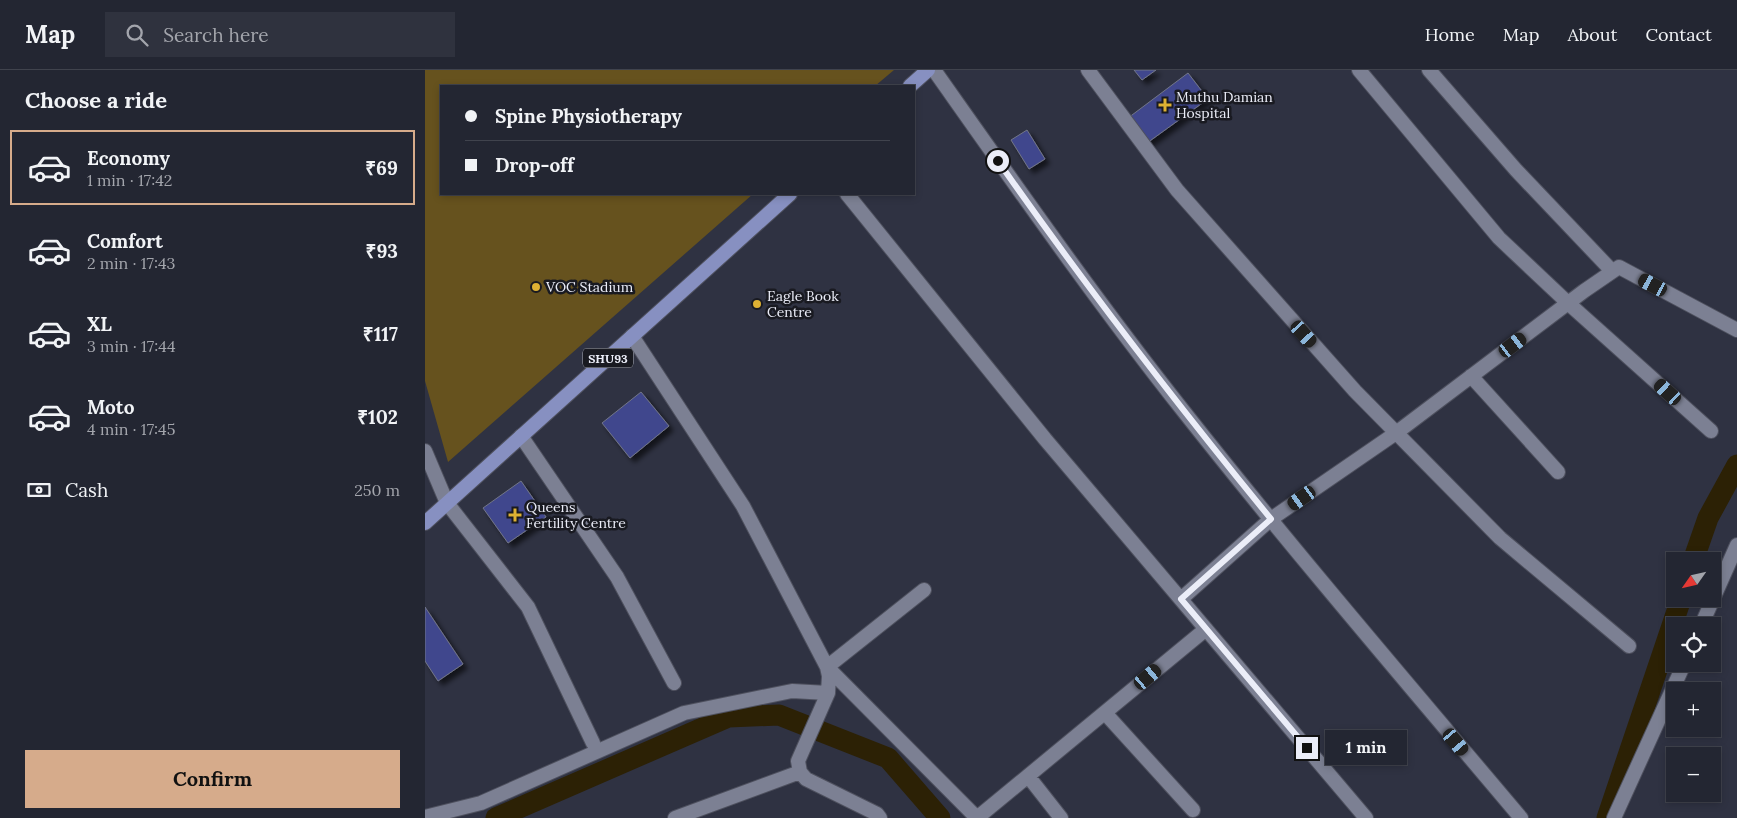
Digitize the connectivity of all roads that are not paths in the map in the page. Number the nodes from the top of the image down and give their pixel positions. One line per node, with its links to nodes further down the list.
1 (928, 70): 6 (main road)
2 (934, 70): 20 (street)
3 (1089, 70): 15 (street)
4 (1359, 70): 10 (street)
5 (1429, 70): 9 (street)
6 (911, 85)
7 (789, 195): 12 (main road, SHU93)
8 (848, 195): 24 (street)
9 (1612, 271): 10 (street); 11 (street)
10 (1568, 303): 13 (street); 14 (street)
11 (1737, 330)
12 (632, 336): 16 (main road, SHU93); 28 (street)
13 (1471, 376): 15 (street); 18 (street)
14 (1711, 431)
15 (1396, 433): 20 (street); 27 (street)
16 (521, 436): 19 (main road, SHU93); 30 (street)
17 (425, 451): 19 (street)
18 (1558, 472)
19 (447, 503): 21 (main road, SHU93); 33 (street)
20 (1271, 519): 24 (street); 42 (street)
21 (425, 523)
22 (1737, 545): 25 (street)
23 (924, 590): 28 (street)
24 (1181, 599): 26 (street)
25 (1705, 617)
26 (1206, 629): 32 (street); 41 (street)
27 (1629, 646)
28 (827, 667): 31 (street); 35 (street)
29 (1680, 672): 43 (street)
30 (674, 683)
31 (828, 693): 34 (street); 37 (street)
32 (1105, 713): 35 (street); 36 (street)
33 (593, 743)
34 (799, 766): 38 (street); 39 (street)
35 (1028, 776): 40 (street)
36 (1193, 810)
37 (425, 816)
38 (675, 818)
39 (880, 818)
40 (1061, 818)
41 (1366, 818)
42 (1521, 818)
43 (1614, 818)

